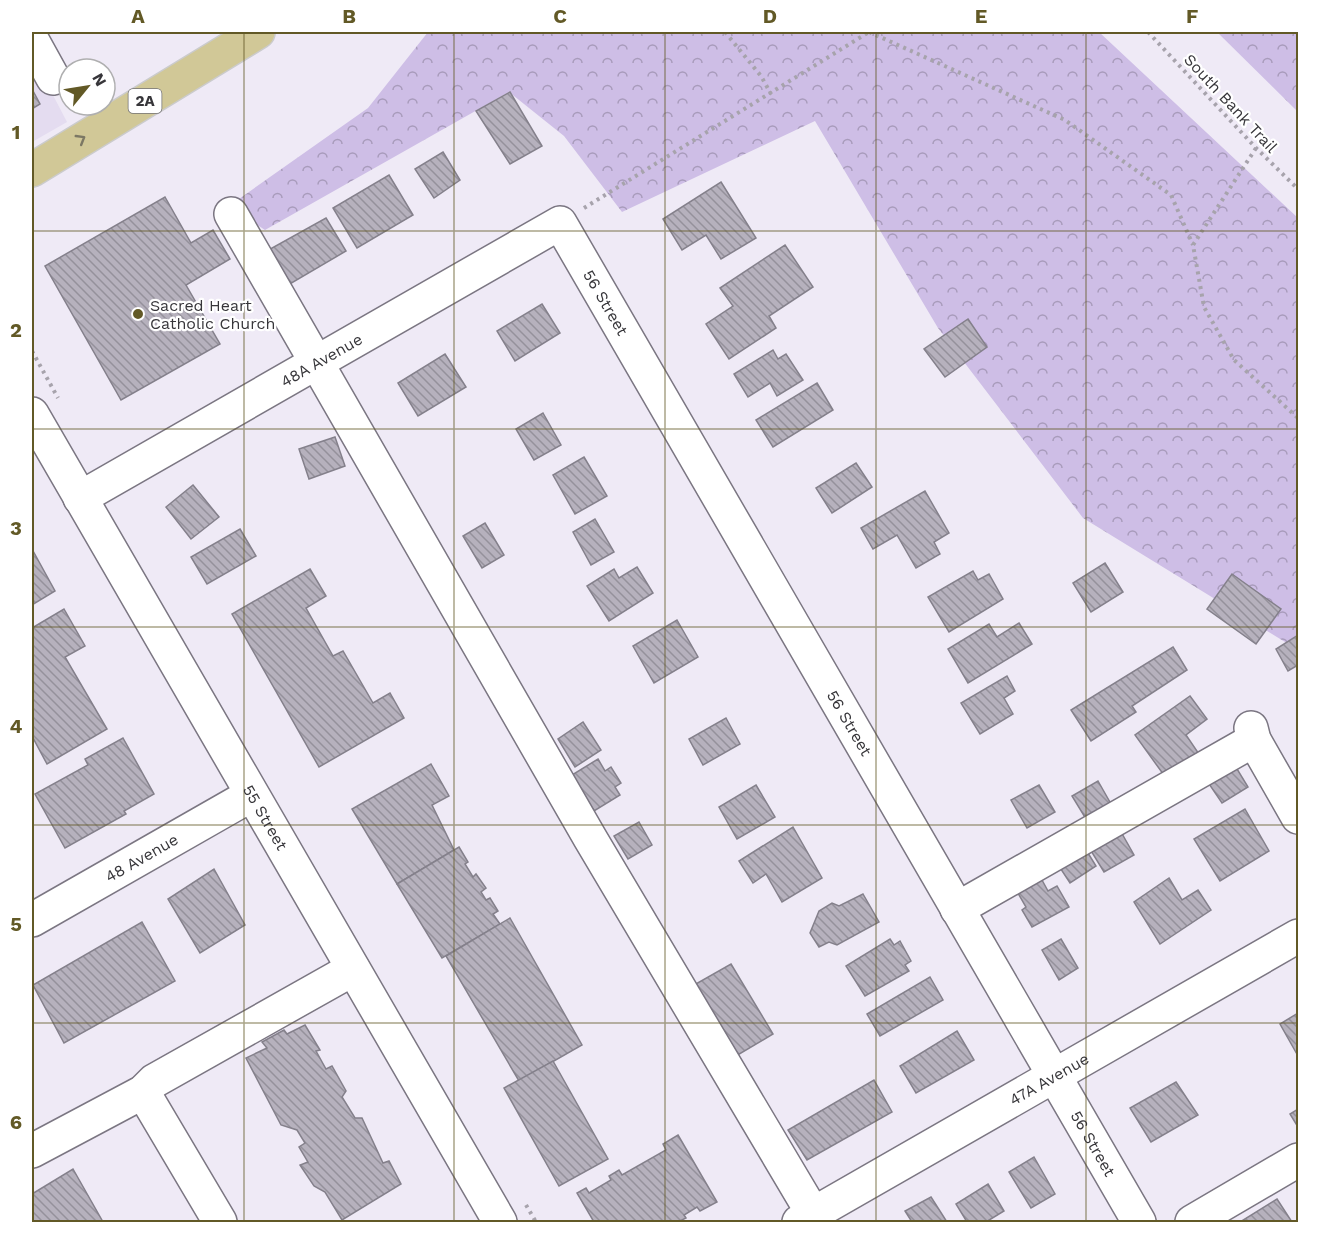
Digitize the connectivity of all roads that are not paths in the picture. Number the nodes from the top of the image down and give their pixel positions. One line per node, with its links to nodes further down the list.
1 (258, 32): 4 (main road, 2A, one-way to 1)
2 (32, 40): 3 (street)
3 (53, 78)
4 (32, 170)
5 (231, 214): 7 (street)
6 (560, 223): 7 (street, 48A Avenue); 12 (street, 56 Street)
7 (318, 363): 9 (street, 48A Avenue); 20 (street)
8 (32, 414): 9 (street, 55 Street)
9 (80, 498): 10 (street, 55 Street)
10 (251, 795): 13 (street, 48 Avenue); 15 (street, 55 Street)
11 (1299, 817): 12 (street)
12 (957, 909): 16 (street, 56 Street)
13 (35, 910)
14 (1299, 936): 16 (street, 47A Avenue)
15 (353, 969): 17 (street); 22 (street, 55 Street)
16 (1054, 1076): 20 (street, 47A Avenue); 23 (street, 56 Street)
17 (143, 1092): 18 (street); 21 (street)
18 (32, 1151)
19 (1299, 1160): 24 (street)
20 (810, 1220)
21 (220, 1222)
22 (500, 1222)
23 (1139, 1222)
24 (1192, 1222)

